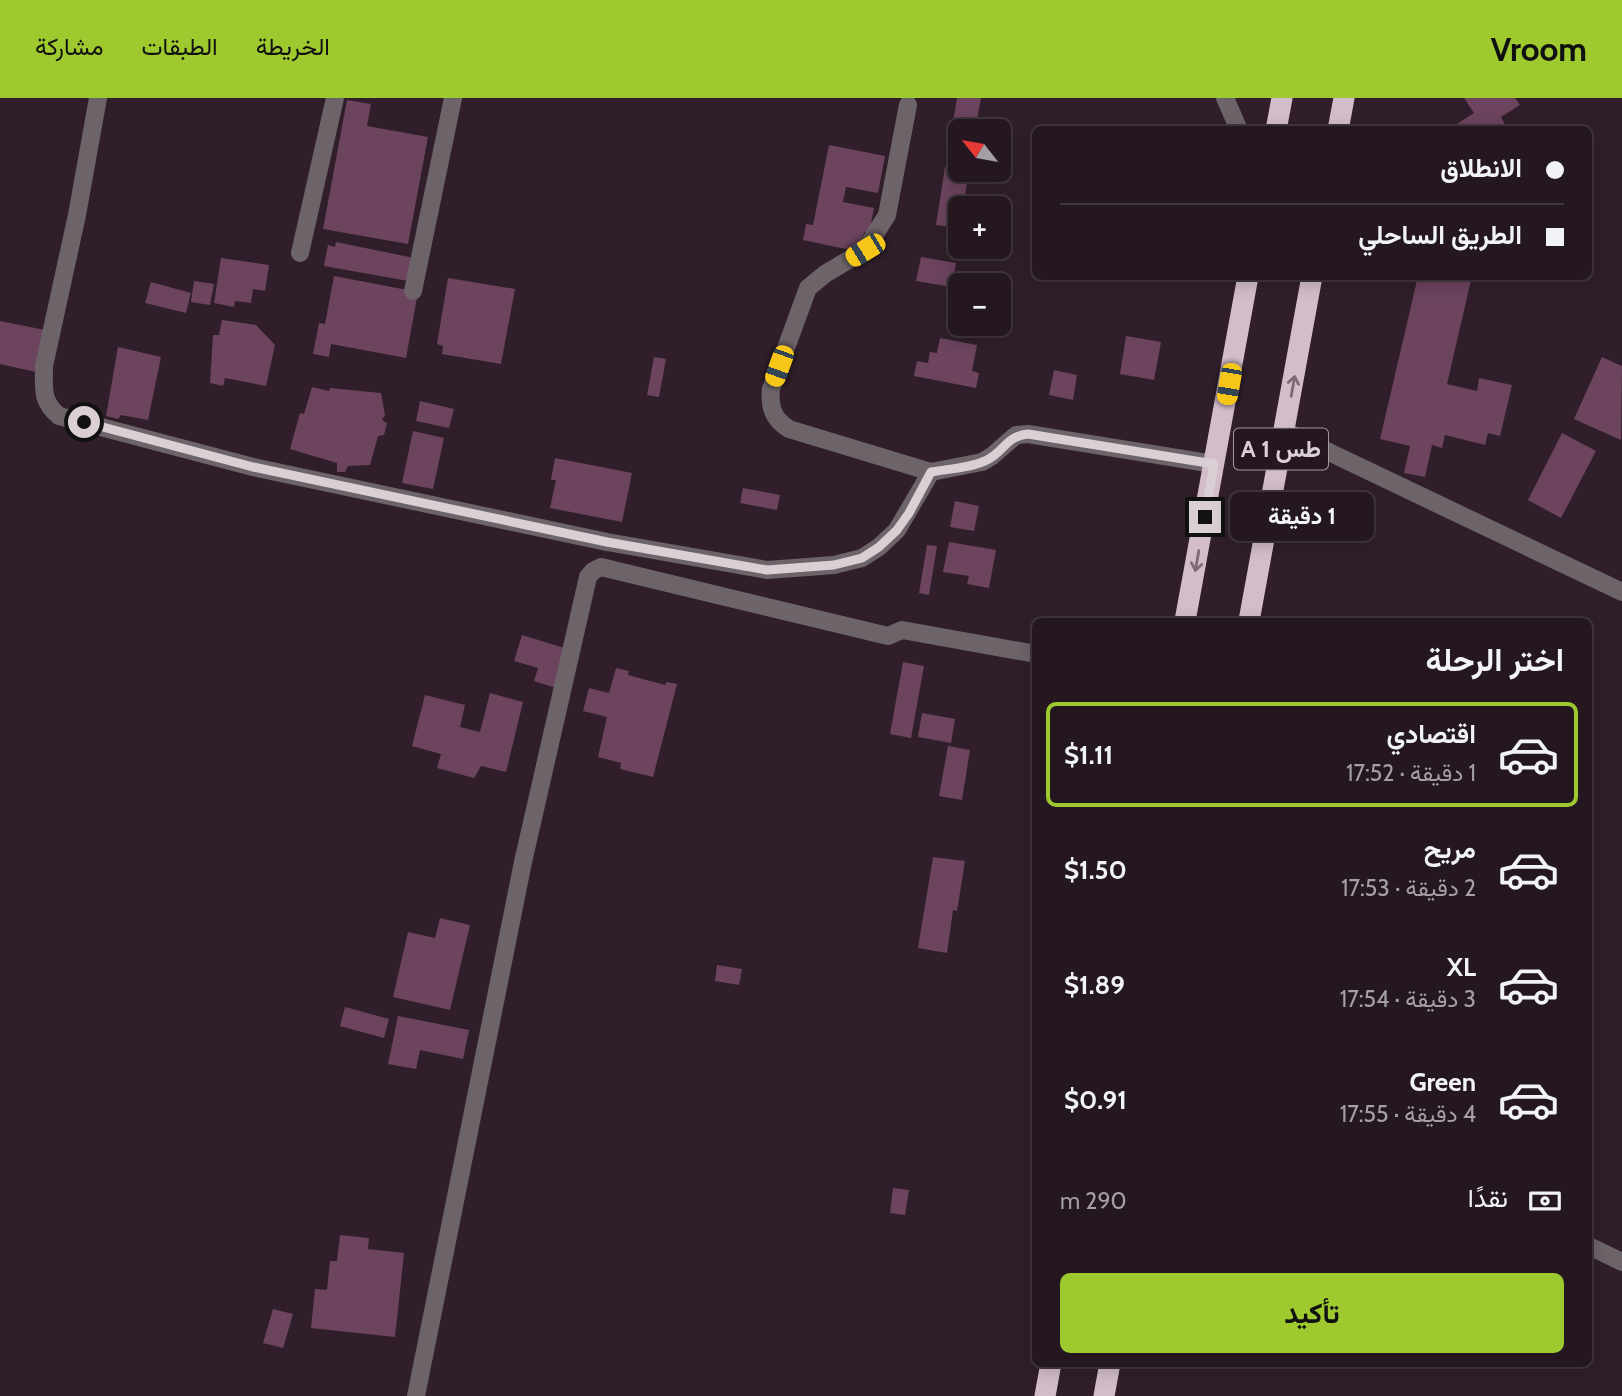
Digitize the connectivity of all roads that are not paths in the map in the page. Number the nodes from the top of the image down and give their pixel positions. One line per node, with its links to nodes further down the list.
1 (98, 98): 17 (street)
2 (335, 98): 11 (street)
3 (453, 98): 14 (street)
4 (1225, 98): 8 (street)
5 (1282, 98): 9 (highway)
6 (1344, 98): 10 (highway)
7 (908, 105): 17 (street)
8 (1237, 126)
9 (1277, 126)
10 (1339, 126)
11 (300, 253)
12 (1247, 280): 16 (highway, A 1 طس)
13 (1311, 280): 15 (highway, A 1 طس, one-way to 13)
14 (412, 291)
15 (1285, 431): 18 (street); 20 (highway, A 1 طس)
16 (1214, 464): 17 (street); 19 (highway, A 1 طس, one-way to 19)
17 (931, 472)
18 (1622, 592)
19 (1186, 618)
20 (1250, 618)
21 (1032, 653): 26 (street)
22 (1592, 1247): 23 (street)
23 (1622, 1262)
24 (1050, 1367): 27 (highway)
25 (1109, 1367): 28 (highway)
26 (415, 1396)
27 (1045, 1396)
28 (1104, 1396)

